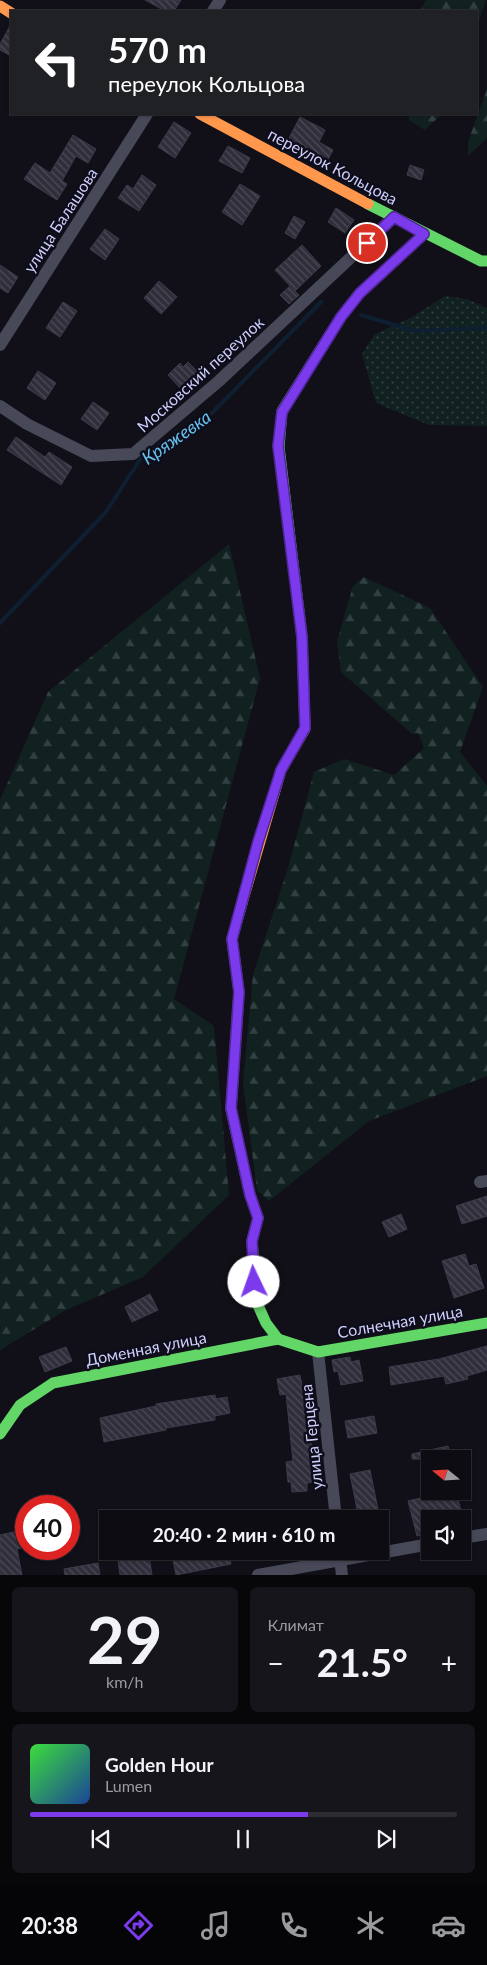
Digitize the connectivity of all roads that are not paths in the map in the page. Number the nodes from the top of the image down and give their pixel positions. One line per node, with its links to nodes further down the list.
1 (146, 115): 6 (street, улица Балашова)
2 (202, 115): 3 (street, переулок Кольцова)
3 (394, 217): 4 (street, переулок Кольцова); 7 (street, Московский переулок)
4 (424, 234): 5 (street, переулок Кольцова); 9 (street)
5 (487, 261)
6 (0, 345)
7 (0, 406)
8 (487, 1322): 10 (street, Солнечная улица)
9 (278, 1339): 10 (street, Доменная улица); 11 (street, Доменная улица)
10 (318, 1352): 12 (street, улица Герцена)
11 (0, 1434)
12 (335, 1510)
13 (487, 1534): 14 (street)
14 (471, 1537)
15 (421, 1545): 16 (street)
16 (389, 1549)
17 (322, 1560): 19 (street)
18 (340, 1560): 20 (street)
19 (258, 1575)
20 (342, 1575)

